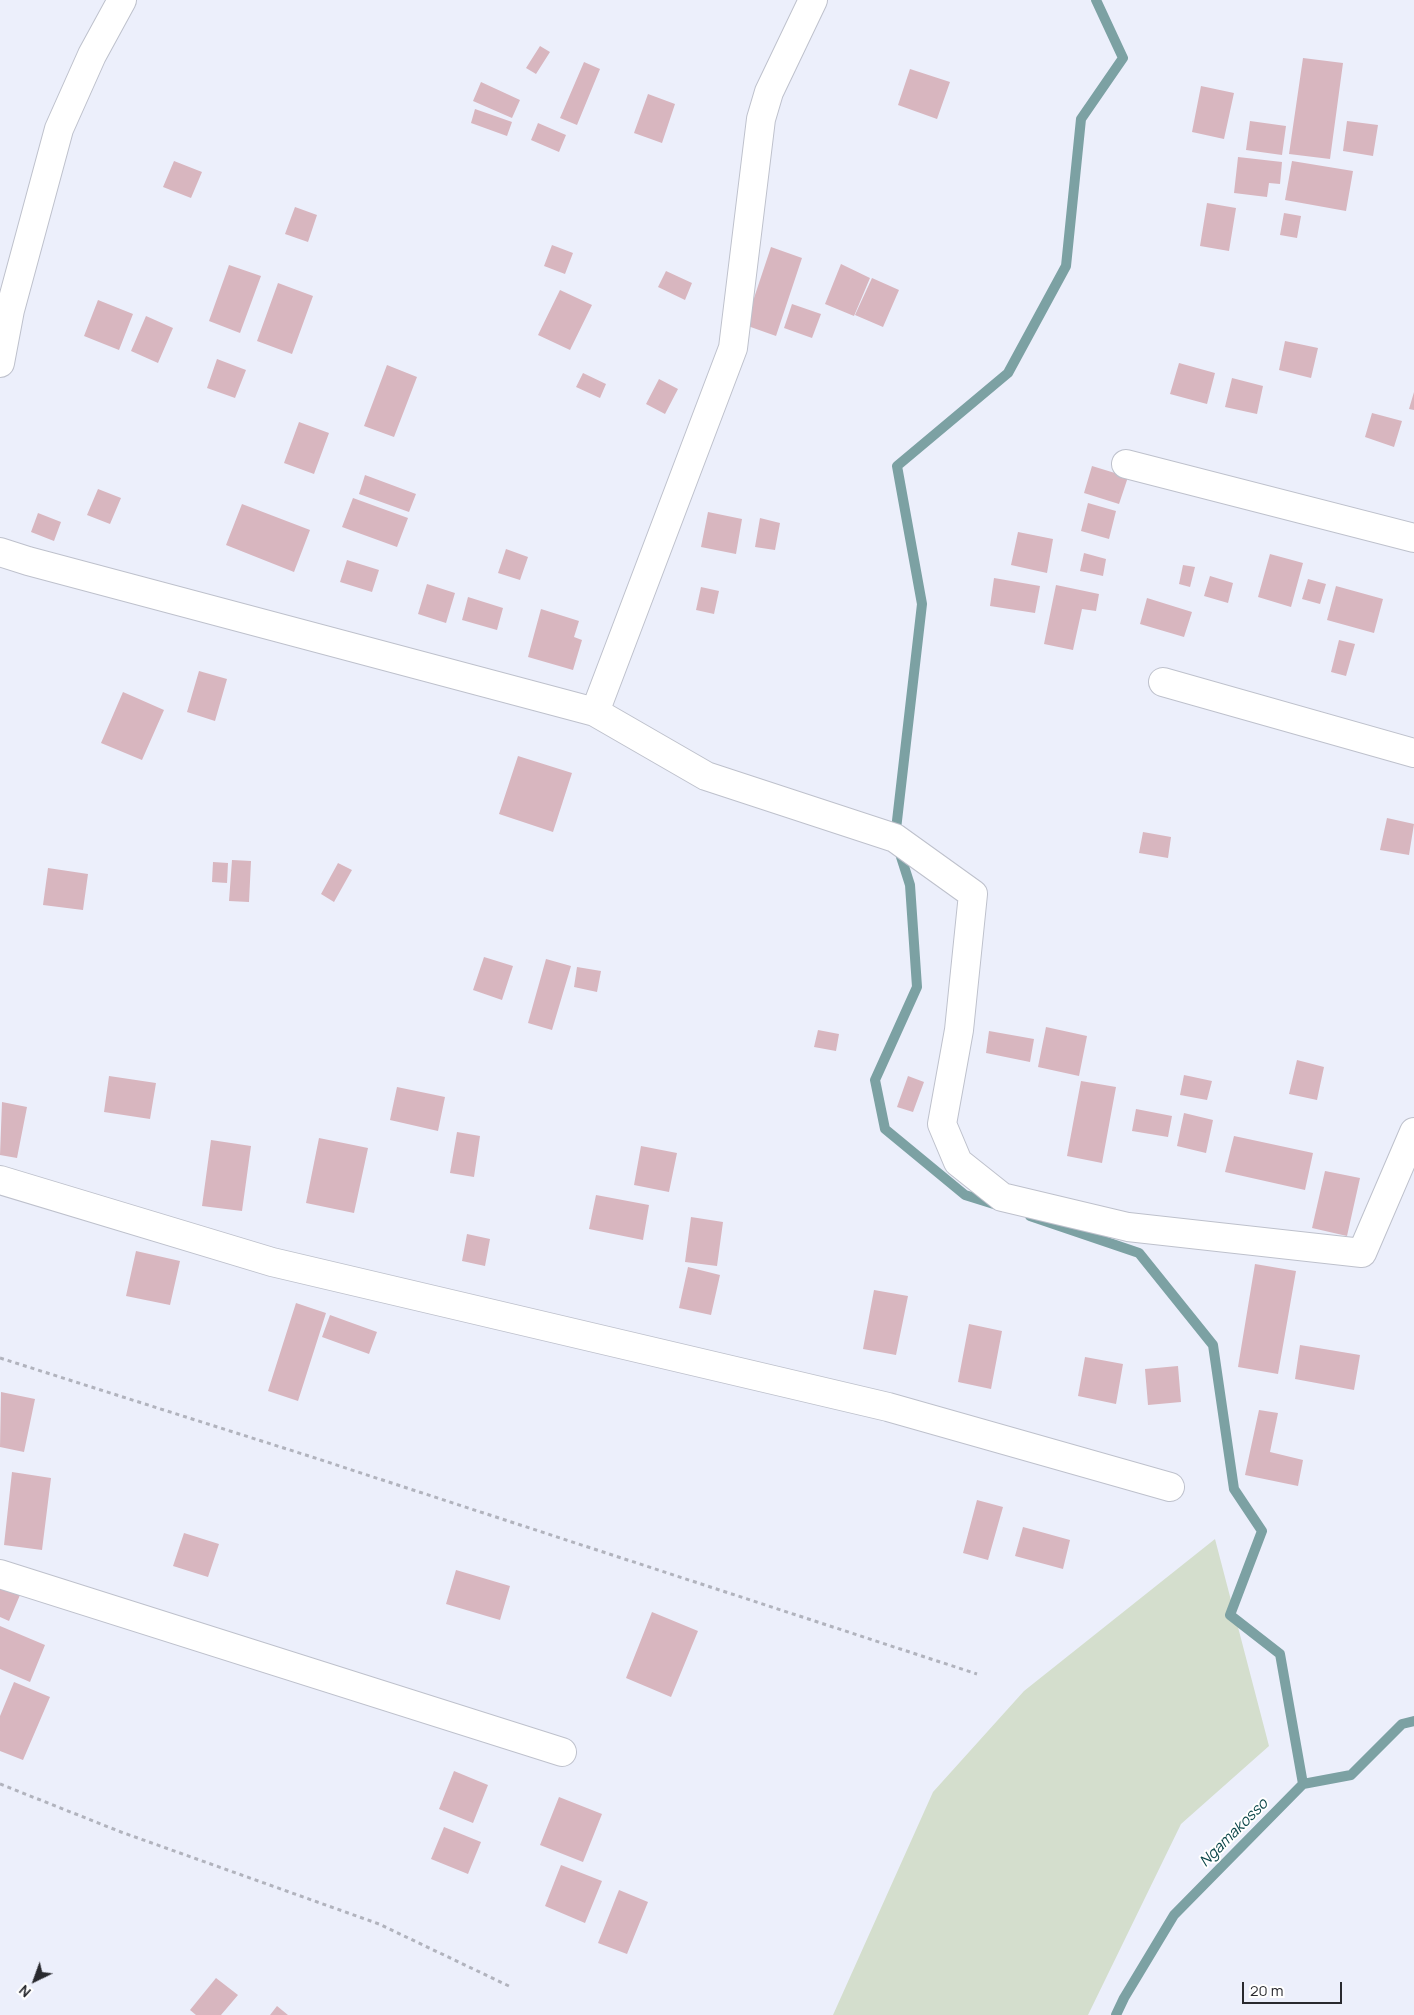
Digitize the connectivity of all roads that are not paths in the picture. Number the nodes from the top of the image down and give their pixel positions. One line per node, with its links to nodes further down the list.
1 (122, 0): 3 (street)
2 (813, 0): 8 (street)
3 (0, 364)
4 (1126, 464): 5 (street)
5 (1414, 538)
6 (0, 552): 8 (street)
7 (1163, 682): 9 (street)
8 (595, 712): 10 (street)
9 (1414, 753)
10 (1414, 1132)
11 (0, 1180): 12 (street)
12 (1170, 1487)
13 (0, 1574): 14 (street)
14 (562, 1752)

